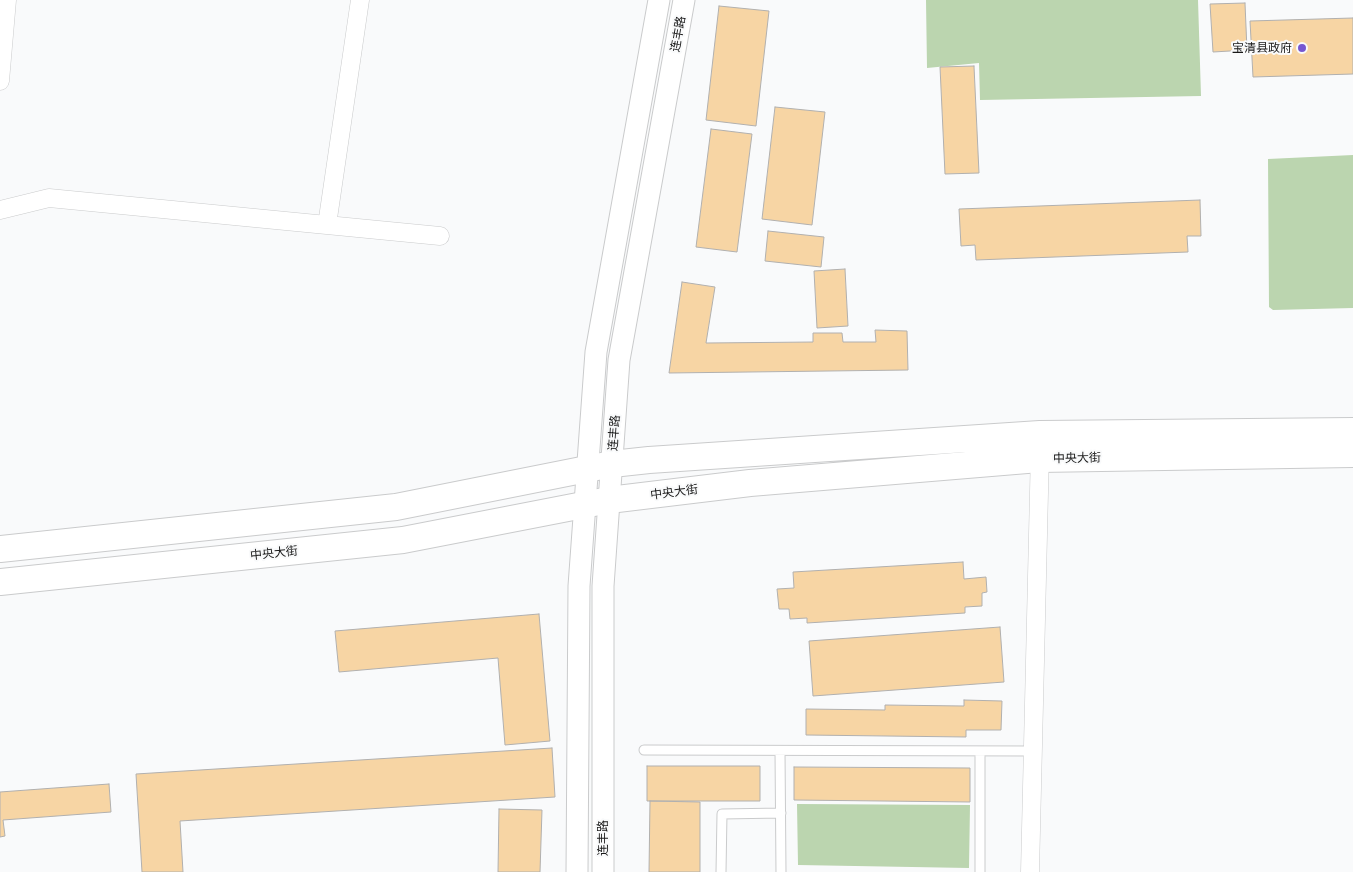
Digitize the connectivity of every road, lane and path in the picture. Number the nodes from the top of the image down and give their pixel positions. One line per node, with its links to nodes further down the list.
1 (7, 0): 5 (street)
2 (360, 0): 7 (street)
3 (659, 0): 12 (street, 连丰路)
4 (684, 0): 12 (street, 连丰路)
5 (0, 79)
6 (0, 210): 7 (street)
7 (327, 225): 8 (street)
8 (440, 236)
9 (1353, 431): 10 (main road, 中央大街)
10 (1040, 446): 11 (main road, 中央大街); 12 (main road, 中央大街); 13 (main road, 中央大街); 19 (street)
11 (1353, 454)
12 (600, 466): 13 (street, 连丰路); 14 (main road, 中央大街)
13 (597, 502): 15 (main road, 中央大街); 21 (street, 连丰路); 22 (street, 连丰路)
14 (0, 548)
15 (0, 582)
16 (644, 750): 17 (lane)
17 (780, 751): 18 (lane); 20 (lane)
18 (980, 751): 19 (lane); 25 (lane)
19 (1032, 751): 26 (street)
20 (781, 812): 23 (lane); 24 (lane)
21 (577, 872)
22 (603, 872)
23 (721, 872)
24 (781, 872)
25 (980, 872)
26 (1030, 872)

